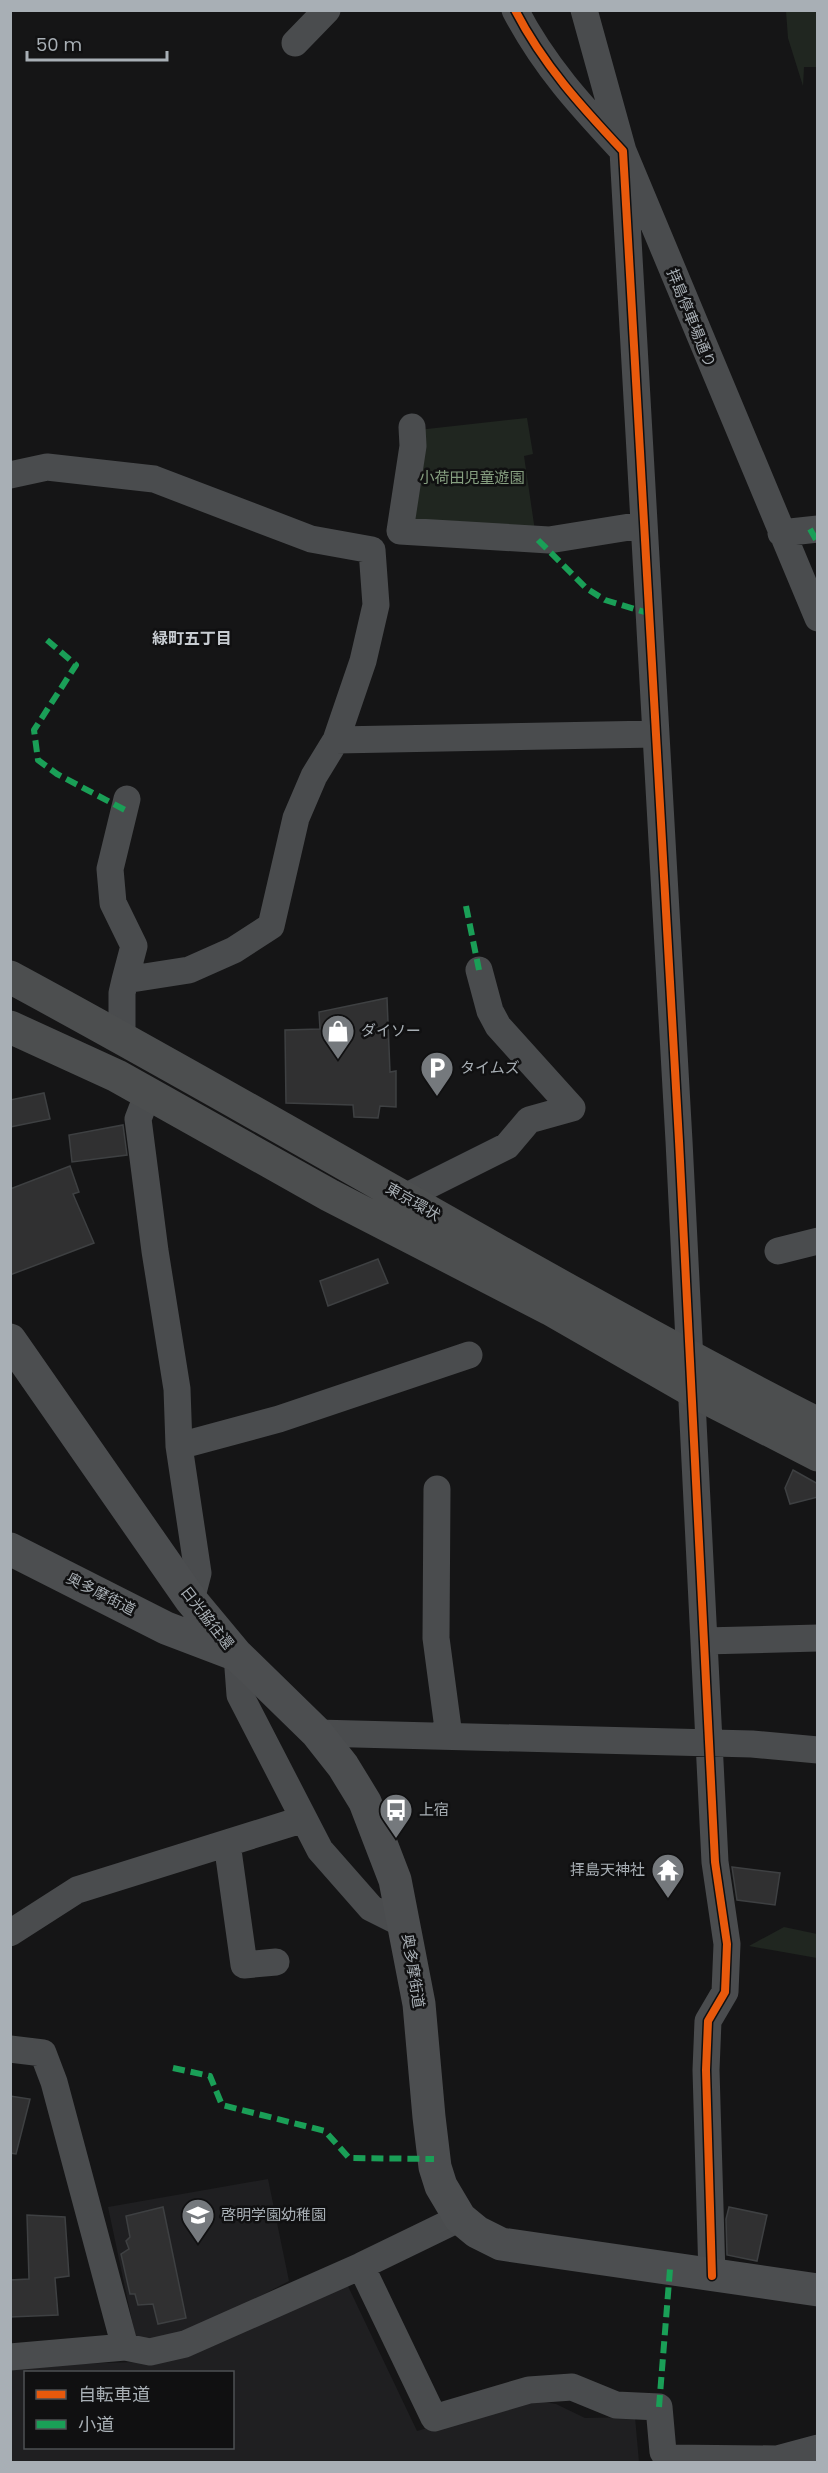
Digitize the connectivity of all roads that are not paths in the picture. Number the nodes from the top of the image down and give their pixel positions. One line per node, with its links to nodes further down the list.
1 (327, 10): 4 (street)
2 (515, 10): 5 (street)
3 (584, 10): 5 (street, 拝島停車場通り)
4 (295, 43)
5 (623, 151): 8 (street); 10 (street, 拝島停車場通り)
6 (412, 427): 8 (street)
7 (10, 475): 13 (street)
8 (642, 525): 12 (street)
9 (818, 529): 10 (street)
10 (781, 533): 11 (street, 拝島停車場通り)
11 (818, 618)
12 (656, 734): 13 (street); 26 (street)
13 (336, 740): 17 (street)
14 (127, 799): 17 (street)
15 (479, 970): 21 (street)
16 (10, 977): 19 (highway, 東京環状)
17 (125, 980): 19 (street)
18 (10, 1027): 20 (highway, 東京環状)
19 (122, 1037): 21 (highway, 東京環状)
20 (148, 1094): 26 (highway, 東京環状); 28 (street)
21 (405, 1197): 26 (highway, 東京環状)
22 (818, 1240): 23 (street)
23 (778, 1251)
24 (10, 1340): 32 (main road, 日光脇往還)
25 (469, 1355): 28 (street)
26 (690, 1374): 27 (highway, 東京環状); 29 (highway, 東京環状); 34 (street)
27 (818, 1424)
28 (179, 1446): 32 (street)
29 (818, 1455)
30 (437, 1489): 37 (street)
31 (10, 1549): 35 (main road, 奥多摩街道)
32 (191, 1600): 35 (main road, 日光脇往還)
33 (818, 1638): 34 (street)
34 (704, 1641): 38 (street)
35 (237, 1655): 36 (main road, 奥多摩街道); 40 (street, 日光脇往還)
36 (317, 1733): 37 (street); 42 (main road, 奥多摩街道)
37 (449, 1736): 38 (street)
38 (709, 1743): 39 (street); 48 (street)
39 (818, 1750)
40 (304, 1819): 41 (street); 42 (street, 日光脇往還)
41 (227, 1843): 43 (street); 44 (street)
42 (405, 1925): 46 (main road, 奥多摩街道)
43 (10, 1933)
44 (276, 1962)
45 (10, 2049): 50 (street)
46 (460, 2218): 47 (street); 48 (main road, 奥多摩街道)
47 (361, 2266): 50 (street); 52 (street)
48 (712, 2276): 49 (main road, 奥多摩街道)
49 (818, 2289)
50 (125, 2347): 51 (street)
51 (10, 2357)
52 (818, 2448)

